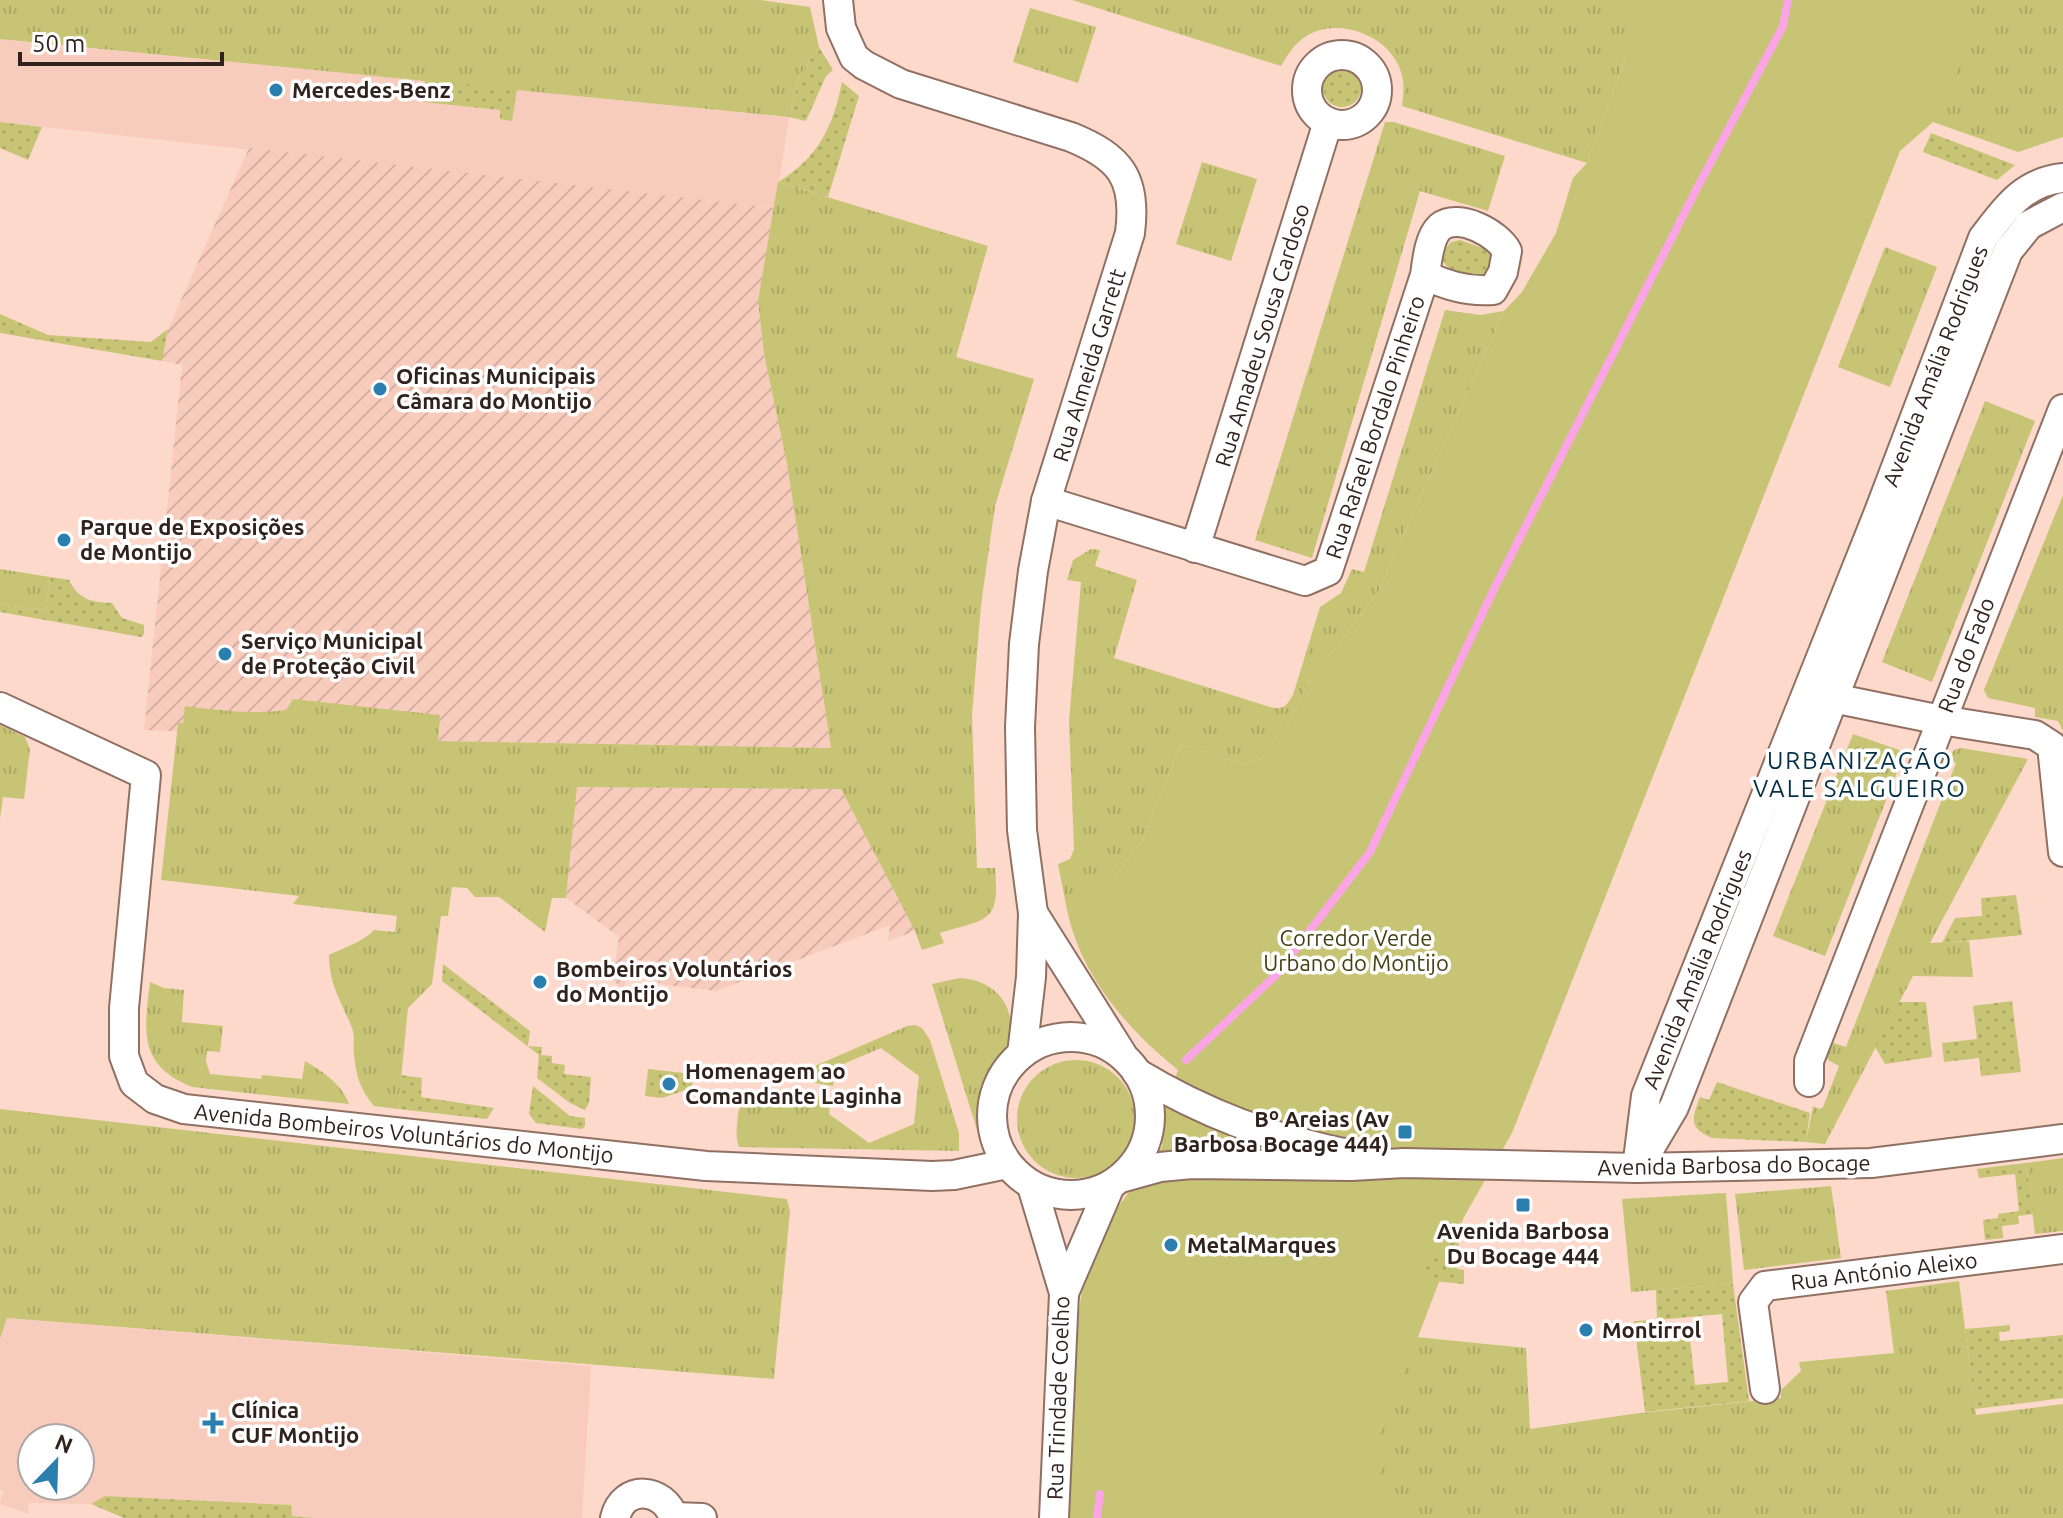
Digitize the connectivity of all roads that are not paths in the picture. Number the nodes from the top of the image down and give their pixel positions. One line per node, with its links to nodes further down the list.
1 (838, 0): 7 (street, Rua Almeida Garrett)
2 (1328, 122): 9 (street, Rua Amadeu Sousa Cardoso)
3 (2063, 178): 8 (street, Avenida Amália Rodrigues)
4 (2063, 207): 8 (street, Avenida Amália Rodrigues)
5 (1425, 275): 9 (street, Rua Rafael Bordalo Pinheiro)
6 (2063, 409): 12 (street, Rua do Fado)
7 (1046, 501): 9 (street, Rua Rafael Bordalo Pinheiro); 14 (street, Rua Almeida Garrett)
8 (1890, 517): 10 (street, Avenida Amália Rodrigues)
9 (1195, 548)
10 (1820, 695): 12 (street); 21 (street, Avenida Amália Rodrigues)
11 (0, 707): 20 (street, Avenida Bombeiros Voluntários do Montijo)
12 (1941, 720): 13 (street); 17 (street, Rua do Fado)
13 (2063, 852)
14 (1033, 913): 15 (street, Rua Almeida Garrett); 16 (street, Rua Almeida Garrett)
15 (1022, 1054): 16 (street); 20 (street)
16 (1131, 1065): 19 (street, Avenida Barbosa do Bocage); 22 (street)
17 (1809, 1082)
18 (2063, 1139): 21 (street, Avenida Barbosa do Bocage)
19 (1404, 1163): 21 (street, Avenida Barbosa do Bocage); 22 (street, Avenida Barbosa do Bocage)
20 (1007, 1164): 23 (street)
21 (1637, 1168)
22 (1117, 1182): 23 (street); 25 (street)
23 (1032, 1186): 25 (street, Rua Trindade Coelho)
24 (2063, 1249): 26 (street, Rua António Aleixo)
25 (1064, 1293): 30 (street, Rua Trindade Coelho)
26 (1765, 1389)
27 (615, 1518): 28 (street)
28 (674, 1518): 29 (street)
29 (702, 1518)
30 (1054, 1518)

